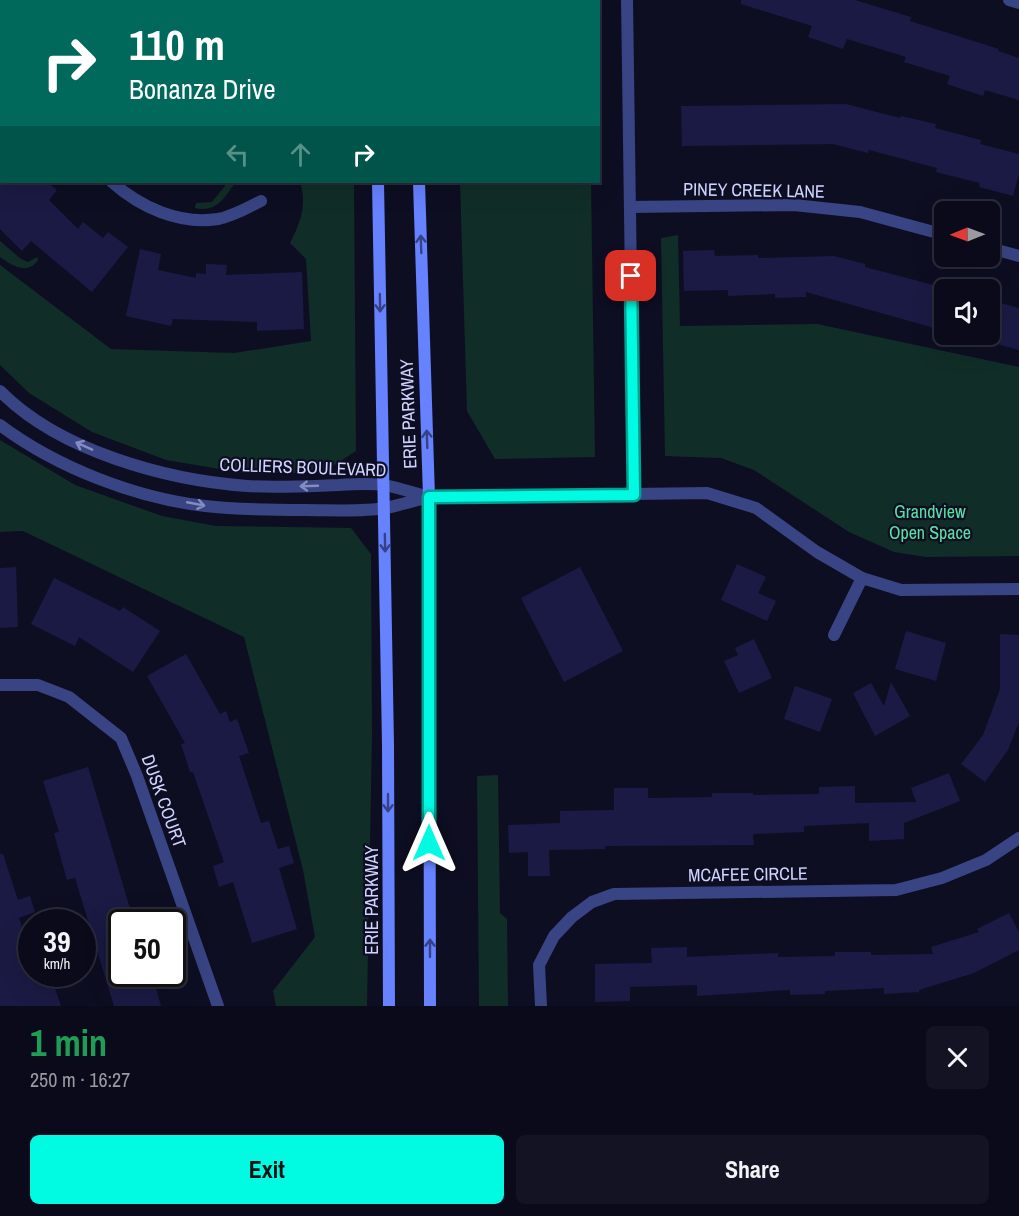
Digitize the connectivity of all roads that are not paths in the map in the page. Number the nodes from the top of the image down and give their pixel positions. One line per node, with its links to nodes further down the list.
1 (627, 0): 8 (street)
2 (1009, 0): 3 (street)
3 (1019, 3)
4 (113, 183): 7 (street)
5 (378, 183): 14 (main road, ERIE PARKWAY, one-way to 14)
6 (419, 183): 16 (main road, ERIE PARKWAY, one-way to 6)
7 (261, 201)
8 (630, 207): 9 (street, PINEY CREEK LANE); 15 (street)
9 (934, 232)
10 (1000, 251): 11 (street)
11 (1019, 256)
12 (0, 391): 14 (street, COLLIERS BOULEVARD, one-way to 12)
13 (0, 425): 17 (street, COLLIERS BOULEVARD, one-way to 17)
14 (384, 485): 16 (street, COLLIERS BOULEVARD); 17 (main road, ERIE PARKWAY)
15 (634, 495): 16 (street); 18 (street)
16 (429, 497): 17 (street, COLLIERS BOULEVARD); 25 (main road, ERIE PARKWAY, one-way to 16)
17 (384, 508): 24 (main road, ERIE PARKWAY, one-way to 24)
18 (862, 578): 19 (street); 20 (street)
19 (1019, 589)
20 (834, 635)
21 (0, 685): 23 (street, DUSK COURT)
22 (1019, 838): 26 (street, MCAFEE CIRCLE)
23 (218, 1006)
24 (389, 1006)
25 (430, 1006)
26 (541, 1006)

